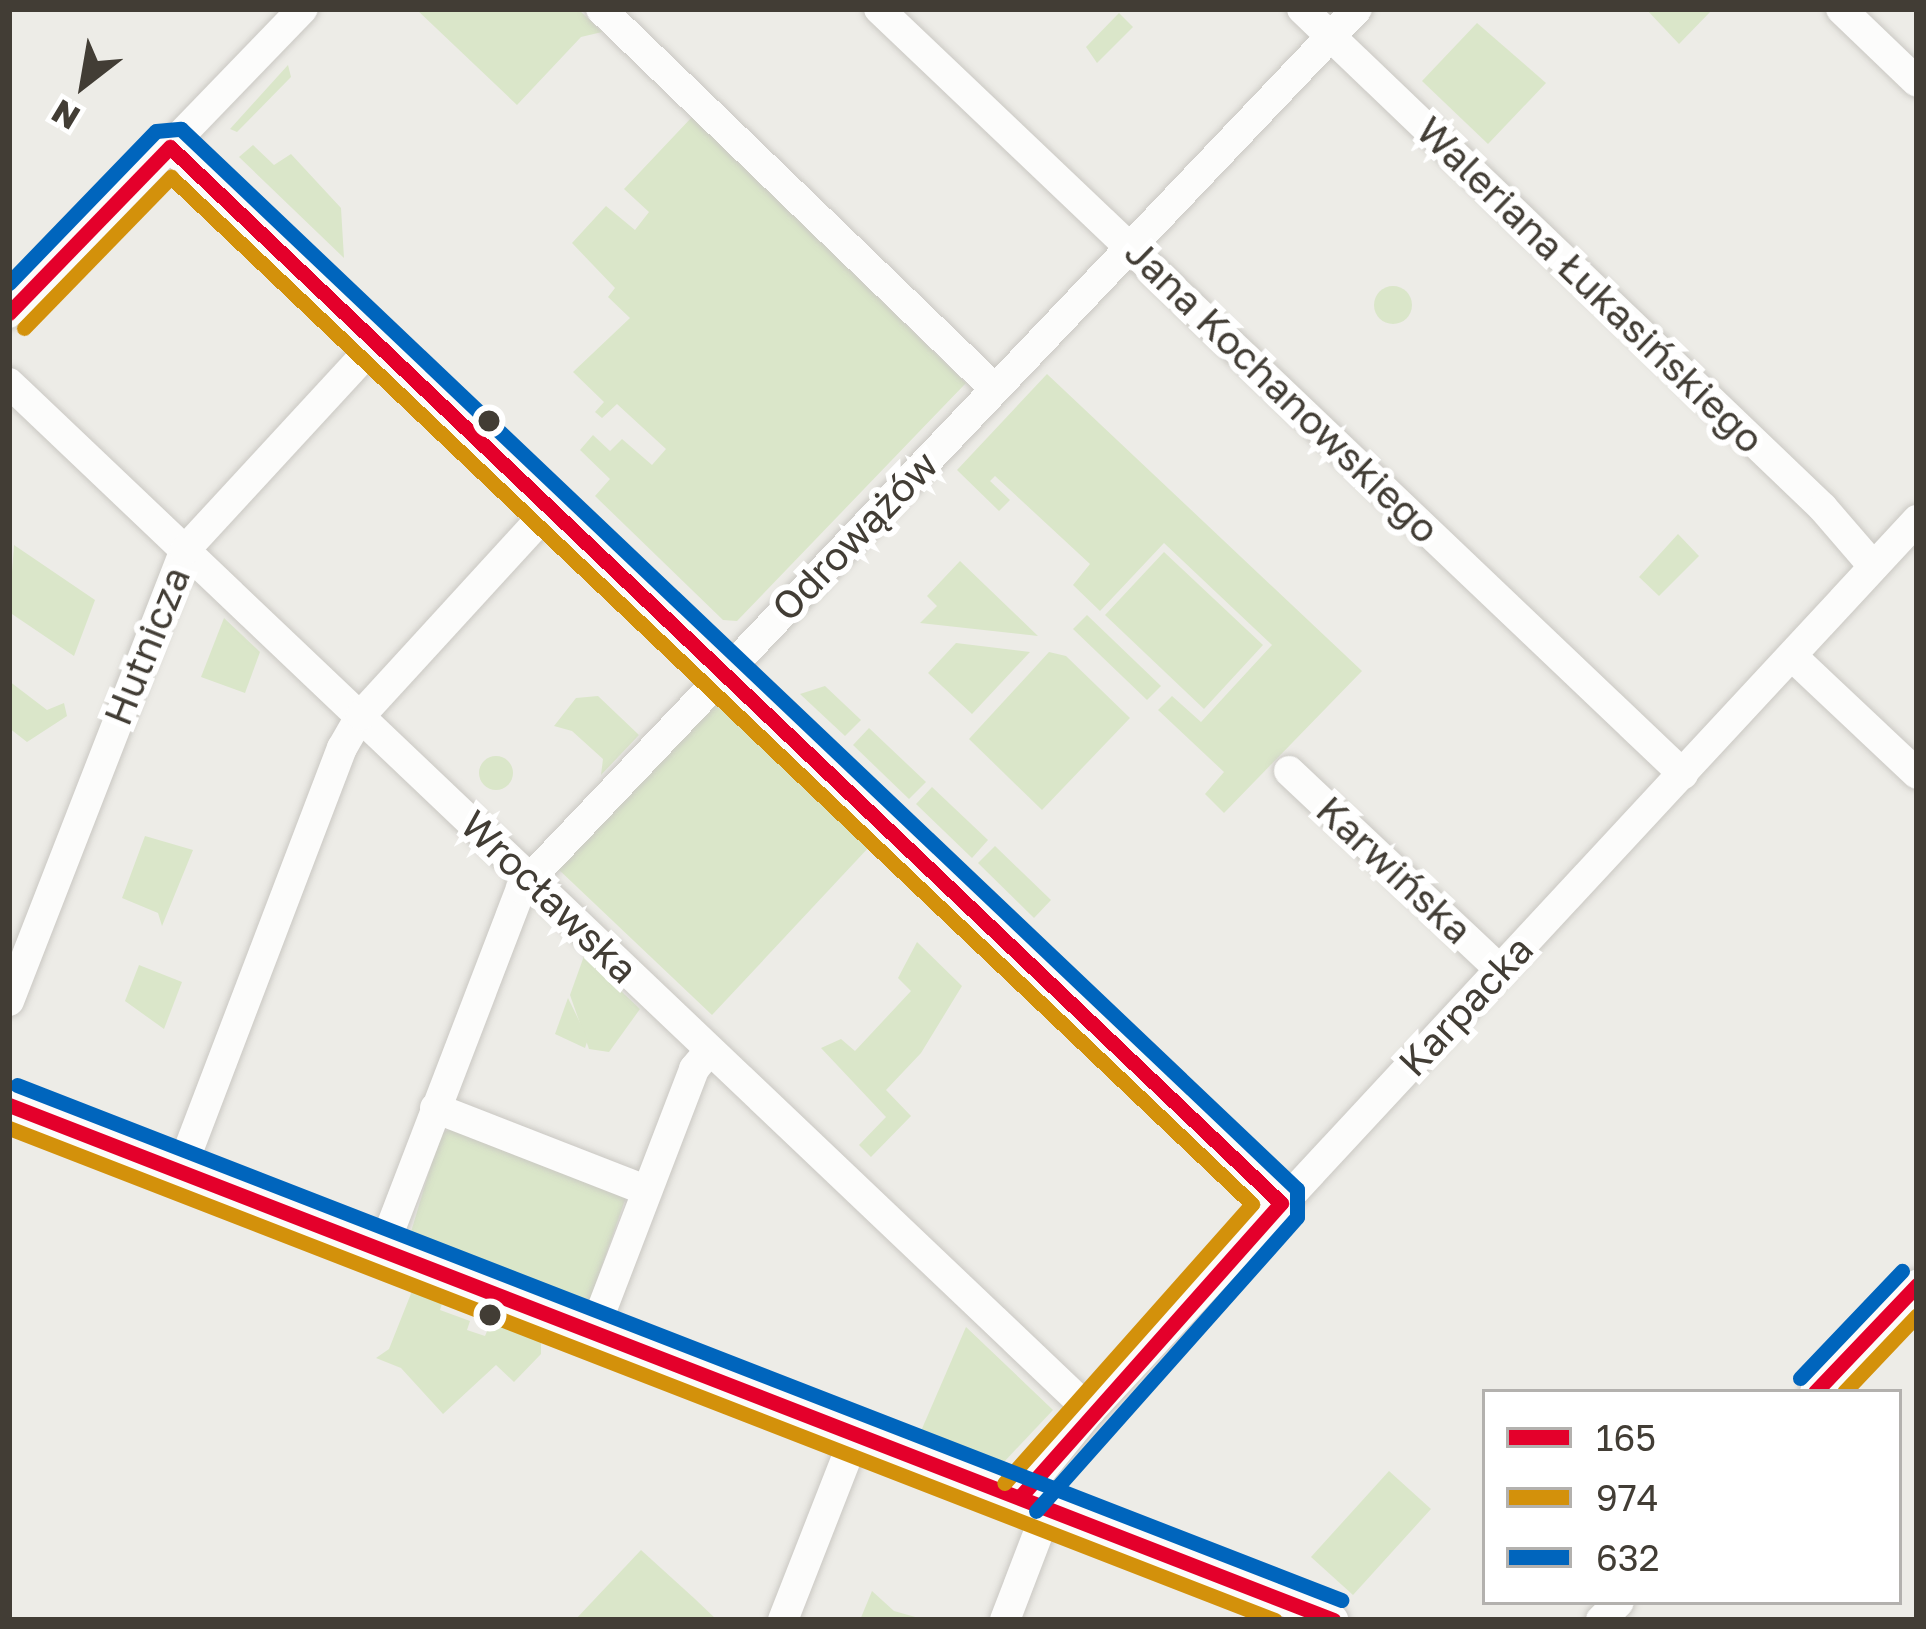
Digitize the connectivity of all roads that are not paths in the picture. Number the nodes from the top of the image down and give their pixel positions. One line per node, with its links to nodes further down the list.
1 (303, 9): 9 (street)
2 (601, 9): 14 (street)
3 (879, 9): 10 (street, Jana Kochanowskiego)
4 (1302, 9): 7 (street, Waleriana Łukasińskiego)
5 (1357, 9): 7 (street, Odrowążów)
6 (1841, 9): 8 (street)
7 (1330, 38): 10 (street, Odrowążów); 18 (street, Waleriana Łukasińskiego)
8 (1917, 82)
9 (170, 147): 11 (street); 12 (street)
10 (1130, 246): 14 (street, Odrowążów); 23 (street, Jana Kochanowskiego)
11 (9, 313)
12 (374, 345): 15 (street); 17 (street, Hutnicza)
13 (9, 383): 17 (street, Wrocławska)
14 (995, 388): 20 (street, Odrowążów)
15 (550, 508): 20 (street); 21 (street)
16 (1917, 520): 18 (street, Karpacka)
17 (185, 550): 21 (street, Wrocławska); 27 (street, Hutnicza)
18 (1873, 566): 19 (street, Karpacka)
19 (1792, 656): 23 (street, Karpacka); 24 (street)
20 (723, 674): 25 (street, Odrowążów); 33 (street)
21 (361, 716): 25 (street, Wrocławska); 31 (street)
22 (1289, 771): 26 (street, Karwińska)
23 (1683, 774): 26 (street, Karpacka)
24 (1917, 774)
25 (529, 879): 28 (street, Wrocławska); 30 (street, Odrowążów)
26 (1500, 970): 33 (street, Karpacka)
27 (9, 1001)
28 (709, 1051): 32 (street); 38 (street, Wrocławska)
29 (9, 1106): 31 (street)
30 (435, 1108): 32 (street); 34 (street, Odrowążów)
31 (180, 1172): 34 (street)
32 (646, 1190): 36 (street)
33 (1281, 1203): 38 (street, Karpacka)
34 (382, 1248): 36 (street)
35 (1917, 1285): 37 (street)
36 (594, 1330): 39 (street)
37 (1818, 1389)
38 (1090, 1411): 40 (street, Karpacka)
39 (856, 1434): 40 (street); 41 (street)
40 (1034, 1503): 42 (street, Karpacka); 43 (street)
41 (783, 1620)
42 (1005, 1620)
43 (1333, 1620)

